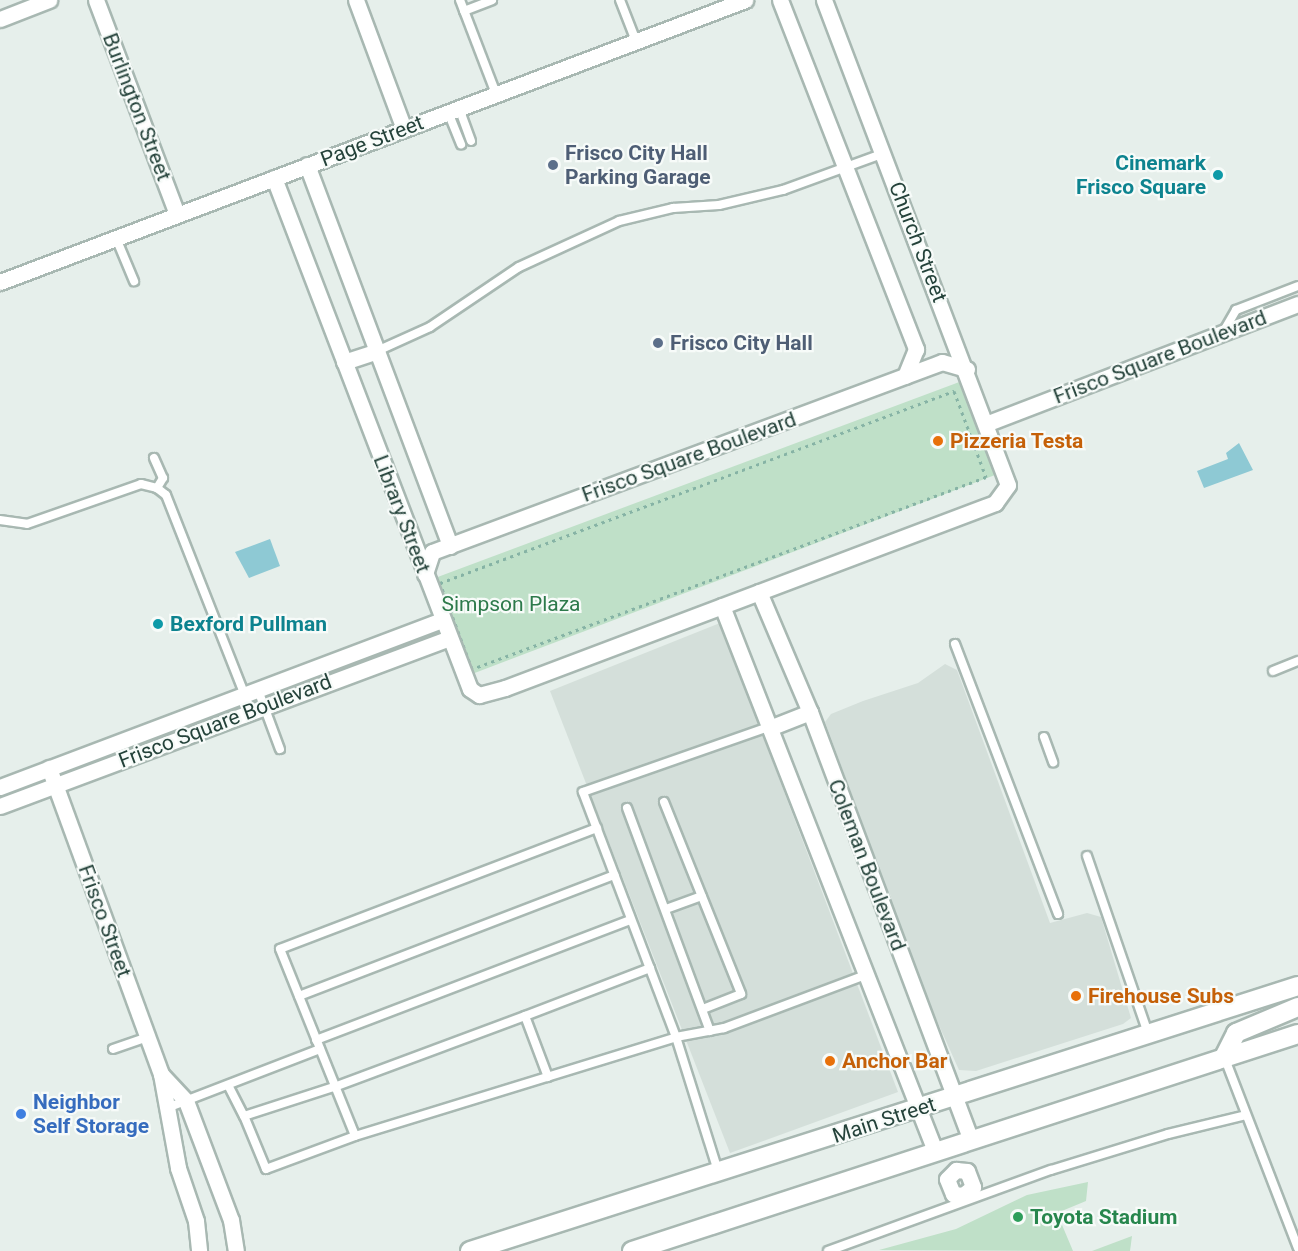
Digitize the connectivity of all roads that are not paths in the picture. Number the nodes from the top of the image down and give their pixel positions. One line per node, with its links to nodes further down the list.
1 (49, 0): 12 (street)
2 (96, 0): 23 (street, Burlington Street)
3 (356, 0): 16 (street)
4 (460, 0): 11 (lane)
5 (492, 0): 11 (lane)
6 (620, 0): 13 (lane)
7 (745, 0): 10 (street, Page Street)
8 (780, 0): 21 (street, Church Street)
9 (824, 0): 19 (street, Church Street)
10 (719, 5): 13 (street, Page Street)
11 (464, 11): 14 (lane)
12 (0, 19)
13 (636, 41): 14 (street, Page Street)
14 (496, 94): 15 (street, Page Street)
15 (454, 110): 16 (street, Page Street); 17 (lane); 18 (lane)
16 (404, 129): 20 (street, Page Street)
17 (471, 141)
18 (461, 145)
19 (884, 153): 21 (lane); 32 (street, Church Street)
20 (307, 165): 22 (street, Page Street); 30 (street, Library Street)
21 (845, 168): 30 (lane); 33 (street, Church Street)
22 (274, 178): 23 (street, Page Street); 31 (street, Library Street)
23 (177, 214): 24 (street, Page Street)
24 (116, 237): 25 (lane); 26 (street, Page Street)
25 (134, 280)
26 (0, 282)
27 (1298, 286): 29 (lane)
28 (1298, 304): 29 (street, Frisco Square Boulevard)
29 (1224, 332): 34 (street, Frisco Square Boulevard)
30 (377, 351): 31 (street); 38 (street, Library Street)
31 (344, 362): 39 (street, Library Street)
32 (967, 369): 33 (street, Frisco Square Boulevard); 34 (street, Church Street)
33 (905, 376): 38 (street, Frisco Square Boulevard)
34 (988, 423): 40 (street, Church Street)
35 (154, 458): 36 (lane)
36 (157, 488): 37 (lane); 47 (lane)
37 (0, 520)
38 (450, 546): 39 (street, Frisco Square Boulevard)
39 (425, 574): 42 (street, Library Street)
40 (759, 592): 41 (street); 49 (street, Coleman Boulevard)
41 (722, 606): 43 (street, Library Street); 50 (street, Coleman Boulevard)
42 (443, 620): 43 (street, Library Street); 47 (street, Frisco Square Boulevard)
43 (450, 638): 48 (street, Frisco Square Boulevard)
44 (955, 644): 65 (lane)
45 (1298, 661): 46 (lane)
46 (1273, 671)
47 (250, 691): 48 (lane); 48 (lane); 54 (street, Frisco Square Boulevard)
48 (257, 708): 52 (lane); 55 (street, Frisco Square Boulevard)
49 (810, 712): 50 (street); 87 (street, Coleman Boulevard)
50 (772, 727): 60 (lane); 68 (street, Coleman Boulevard)
51 (1044, 736): 53 (lane)
52 (280, 749)
53 (1053, 762)
54 (49, 768): 55 (street, Frisco Street); 56 (street, Frisco Square Boulevard)
55 (55, 785): 58 (street, Frisco Square Boulevard); 77 (street, Frisco Street)
56 (0, 787)
57 (664, 802): 63 (lane)
58 (0, 806)
59 (627, 808): 64 (lane)
60 (597, 828): 62 (lane); 70 (lane)
61 (1087, 856): 75 (lane)
62 (615, 875): 66 (lane); 70 (lane)
63 (702, 896): 64 (lane); 72 (lane)
64 (666, 909): 72 (lane)
65 (1058, 914)
66 (632, 920): 67 (lane); 79 (lane)
67 (650, 968): 73 (lane); 78 (lane)
68 (866, 975): 74 (lane); 90 (street, Coleman Boulevard)
69 (1298, 986): 75 (main road, Main Street)
70 (299, 996): 79 (lane)
71 (1298, 1007): 82 (main road)
72 (703, 1009): 74 (lane)
73 (525, 1016): 84 (lane); 86 (lane)
74 (710, 1031): 78 (lane)
75 (1148, 1033): 87 (main road, Main Street)
76 (1298, 1034): 82 (main road)
77 (147, 1037): 80 (lane); 83 (street, Frisco Street)
78 (676, 1038): 84 (lane); 96 (lane)
79 (316, 1041): 81 (lane)
80 (113, 1049)
81 (320, 1049): 85 (lane); 86 (lane)
82 (1224, 1058): 91 (lane); 94 (main road)
83 (161, 1074): 88 (street, Frisco Street); 89 (street, Frisco Street)
84 (548, 1077): 93 (lane)
85 (228, 1084): 88 (lane); 92 (lane)
86 (334, 1087): 92 (lane); 93 (lane)
87 (955, 1097): 90 (main road, Main Street); 94 (street, Coleman Boulevard)
88 (186, 1101): 89 (lane); 100 (street, Frisco Street)
89 (166, 1108): 99 (street, Frisco Street)
90 (917, 1109): 95 (street, Coleman Boulevard); 96 (main road, Main Street)
91 (1246, 1115): 97 (lane); 98 (lane)
92 (244, 1116): 93 (lane)
93 (355, 1136)
94 (971, 1140): 95 (main road)
95 (941, 1149): 97 (street, Coleman Boulevard); 102 (main road)
96 (718, 1172): 101 (main road, Main Street)
97 (964, 1198): 103 (lane)
98 (1298, 1248)
99 (199, 1251)
100 (236, 1251)
101 (470, 1251)
102 (632, 1251)
103 (828, 1251)

